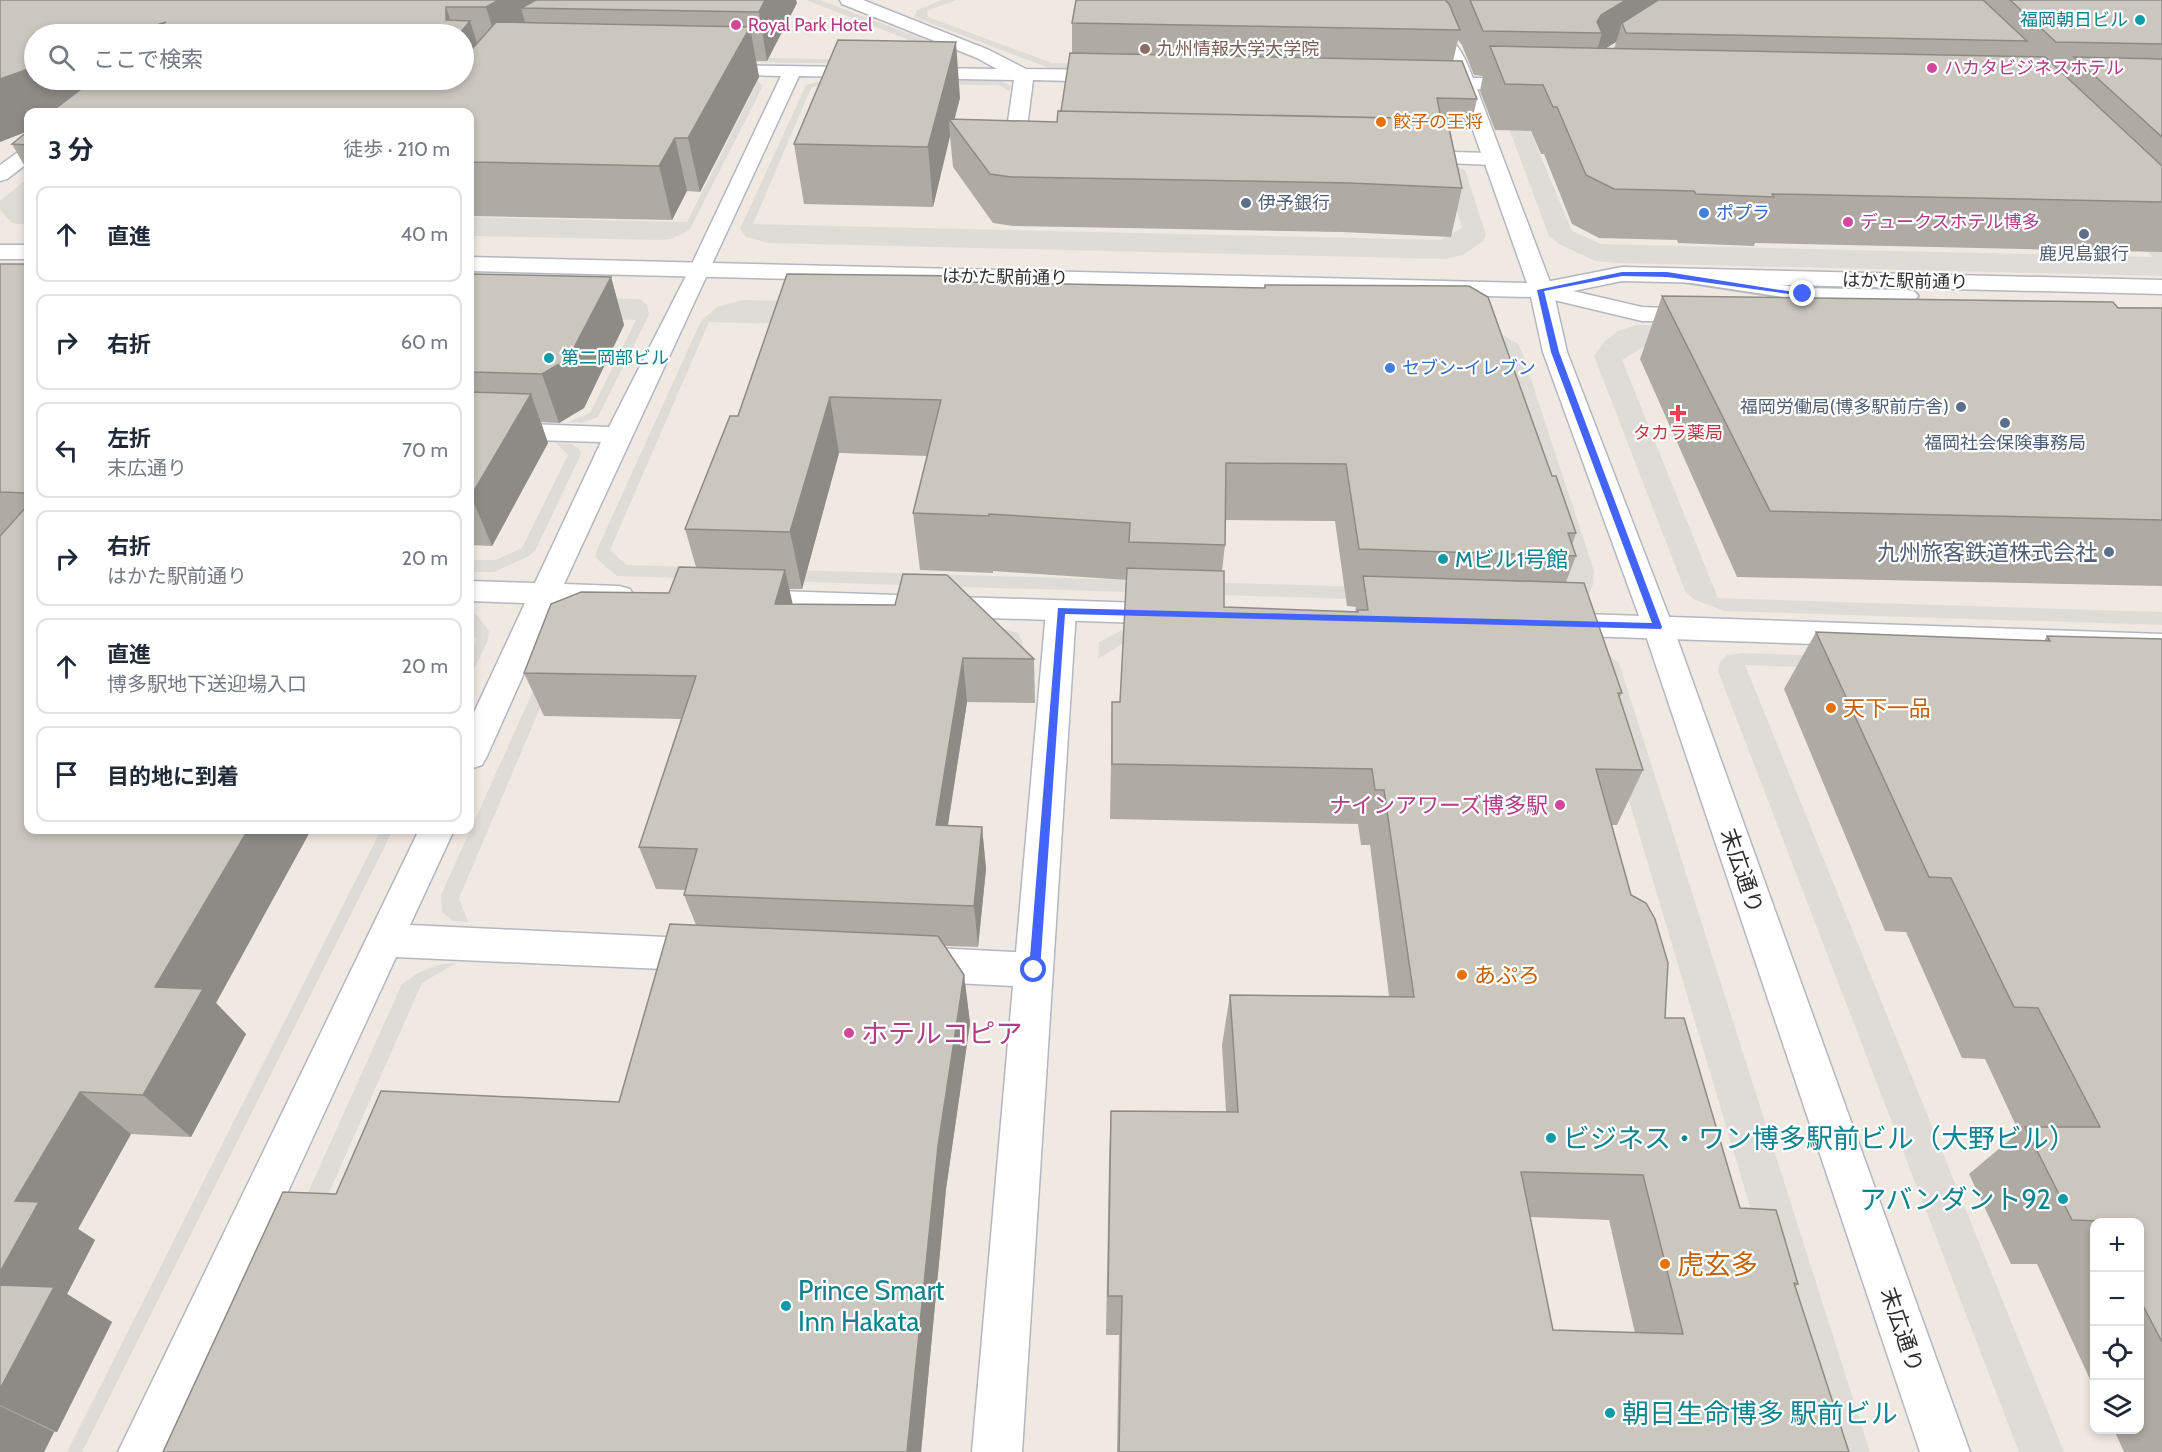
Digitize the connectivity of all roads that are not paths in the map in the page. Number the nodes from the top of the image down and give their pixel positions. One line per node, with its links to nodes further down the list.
1 (848, 0): 3 (street)
2 (905, 7): 3 (street)
3 (887, 14): 7 (street)
4 (1408, 25): 10 (street, 末広通り)
5 (697, 68): 6 (street)
6 (793, 70): 7 (street); 20 (street)
7 (1024, 75): 8 (street); 12 (street)
8 (1130, 77)
9 (1413, 82): 10 (street)
10 (1466, 84): 11 (street); 15 (street, 末広通り)
11 (1550, 85)
12 (1050, 149)
13 (24, 157): 16 (street)
14 (1394, 157): 15 (street)
15 (1491, 159): 23 (street, 末広通り)
16 (0, 175)
17 (0, 252): 18 (street)
18 (24, 252)
19 (474, 264): 20 (street, はかた駅前通り)
20 (700, 270): 23 (street, はかた駅前通り); 27 (street)
21 (1667, 274): 22 (street, はかた駅前通り); 23 (street, はかた駅前通り); 24 (lane)
22 (2162, 287)
23 (1541, 290): 25 (street, はかた駅前通り); 35 (street, 末広通り)
24 (1908, 296)
25 (1724, 316)
26 (474, 430): 27 (street)
27 (618, 435): 29 (street)
28 (474, 591): 29 (street)
29 (544, 593): 30 (street); 38 (street)
30 (650, 597)
31 (720, 599): 32 (street)
32 (1061, 611): 33 (street); 43 (street)
33 (1204, 615)
34 (1526, 623): 35 (street)
35 (1658, 627): 36 (street); 46 (street, 末広通り)
36 (2148, 644): 37 (street)
37 (2156, 676)
38 (474, 747)
39 (434, 834): 40 (street)
40 (386, 940): 41 (street); 44 (street)
41 (740, 956)
42 (881, 963): 43 (street)
43 (1034, 970): 45 (street)
44 (143, 1452)
45 (997, 1452)
46 (1945, 1452)

